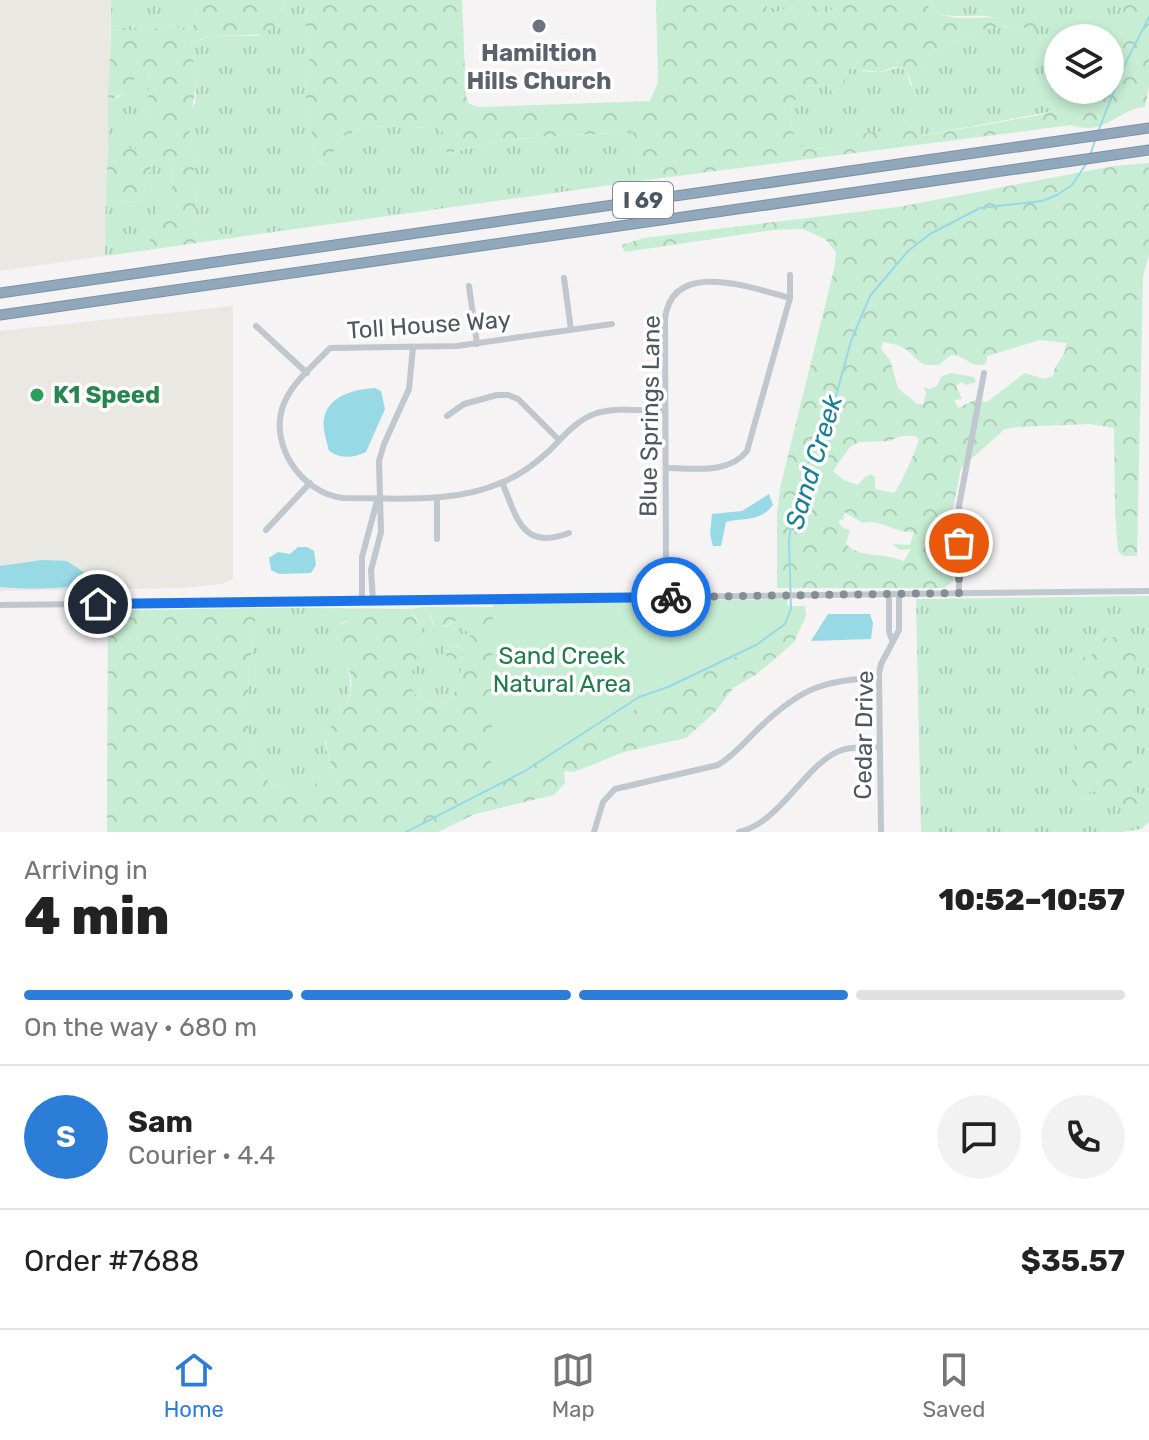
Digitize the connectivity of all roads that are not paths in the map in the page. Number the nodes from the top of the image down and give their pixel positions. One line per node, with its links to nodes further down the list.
1 (1149, 128): 6 (highway, I 69)
2 (1149, 150): 8 (highway, I 69)
3 (790, 275): 7 (street)
4 (564, 278): 11 (street)
5 (469, 286): 12 (street)
6 (0, 293)
7 (790, 298): 16 (street, Blue Springs Lane); 19 (street)
8 (0, 315)
9 (612, 324): 11 (street, Toll House Way)
10 (256, 326): 14 (street)
11 (571, 330): 12 (street, Toll House Way)
12 (477, 344): 13 (street, Toll House Way)
13 (413, 347): 14 (street, Toll House Way); 23 (street)
14 (307, 373): 21 (street, Toll House Way)
15 (984, 373): 29 (street)
16 (665, 411): 18 (street); 19 (street, Blue Springs Lane)
17 (447, 416): 18 (street)
18 (559, 440): 20 (street)
19 (666, 468): 27 (street, Blue Springs Lane)
20 (502, 482): 22 (street); 25 (street)
21 (310, 483): 23 (street); 24 (street)
22 (437, 497): 23 (street); 26 (street)
23 (378, 498): 34 (street); 35 (street)
24 (266, 530)
25 (569, 533)
26 (437, 539)
27 (666, 564): 32 (street, Blue Springs Lane); 33 (street, Blue Springs Lane)
28 (1149, 591): 29 (street)
29 (959, 593): 31 (street)
30 (889, 595): 31 (street); 33 (street); 37 (street)
31 (899, 595): 37 (street, Cedar Drive)
32 (662, 597): 33 (street); 35 (street)
33 (671, 597)
34 (362, 601): 35 (street); 36 (street)
35 (373, 601)
36 (0, 605)
37 (892, 640): 38 (street, Cedar Drive)
38 (879, 678): 39 (street, Cedar Drive); 40 (street)
39 (880, 747): 41 (street); 42 (street, Cedar Drive)
40 (594, 832)
41 (739, 832)
42 (881, 832)

